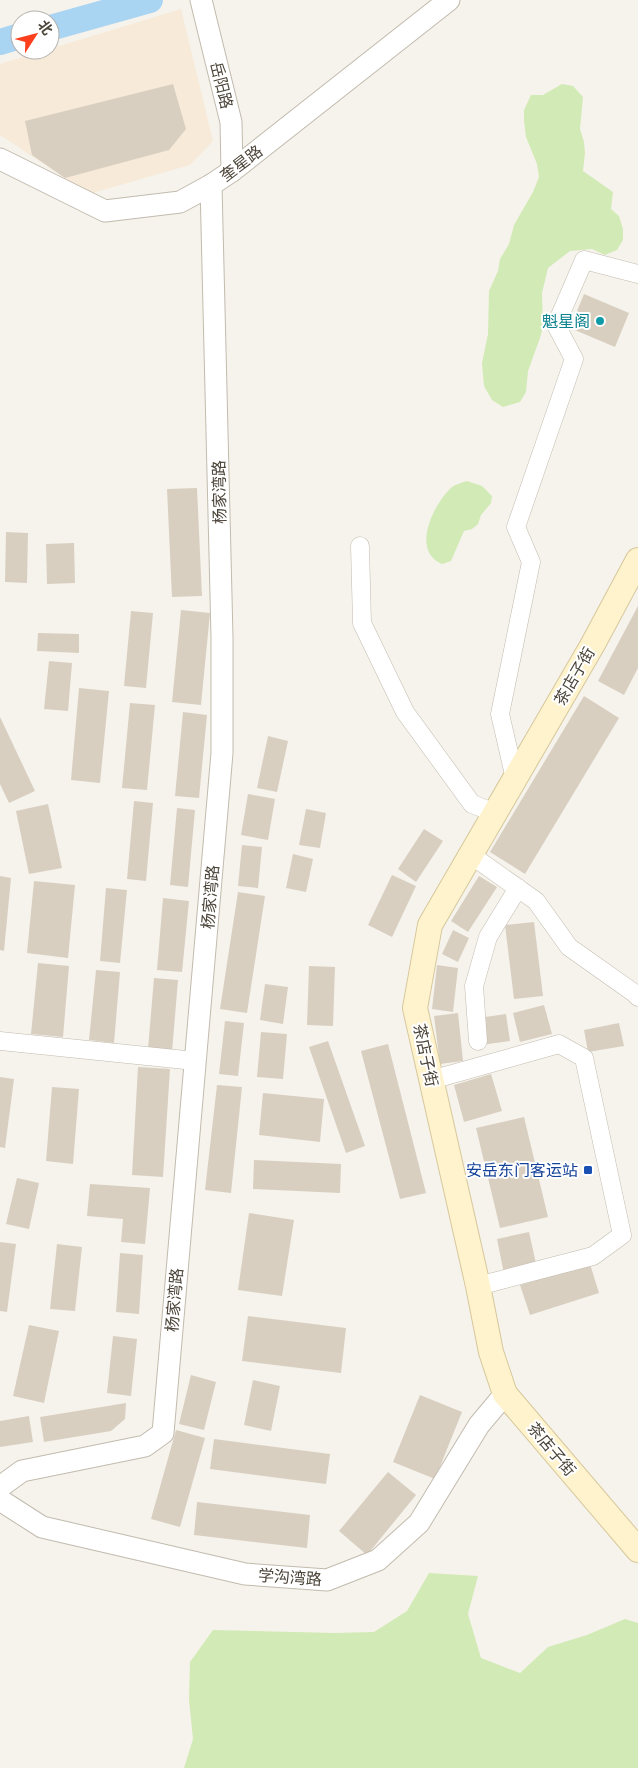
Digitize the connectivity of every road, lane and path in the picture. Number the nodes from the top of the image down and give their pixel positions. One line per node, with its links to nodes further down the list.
1 (201, 0): 4 (street, 岳阳路)
2 (449, 0): 4 (street, 奎星路)
3 (0, 159): 5 (street, 奎星路)
4 (232, 171): 5 (street, 奎星路)
5 (212, 185): 16 (street, 杨家湾路)
6 (638, 274): 9 (street)
7 (360, 546): 10 (street)
8 (638, 560): 9 (main road, 茶店子街)
9 (515, 779): 10 (main road, 茶店子街)
10 (495, 813): 11 (main road, 茶店子街)
11 (471, 855): 12 (street); 17 (main road, 茶店子街)
12 (518, 888): 13 (street); 15 (street)
13 (638, 997)
14 (0, 1041): 16 (street)
15 (478, 1041)
16 (195, 1061): 20 (street, 杨家湾路)
17 (431, 1080): 18 (main road, 茶店子街); 18 (street)
18 (478, 1286): 19 (main road, 茶店子街)
19 (505, 1394): 21 (street, 学沟湾路); 22 (main road, 茶店子街)
20 (0, 1487)
21 (0, 1500)
22 (638, 1550)

